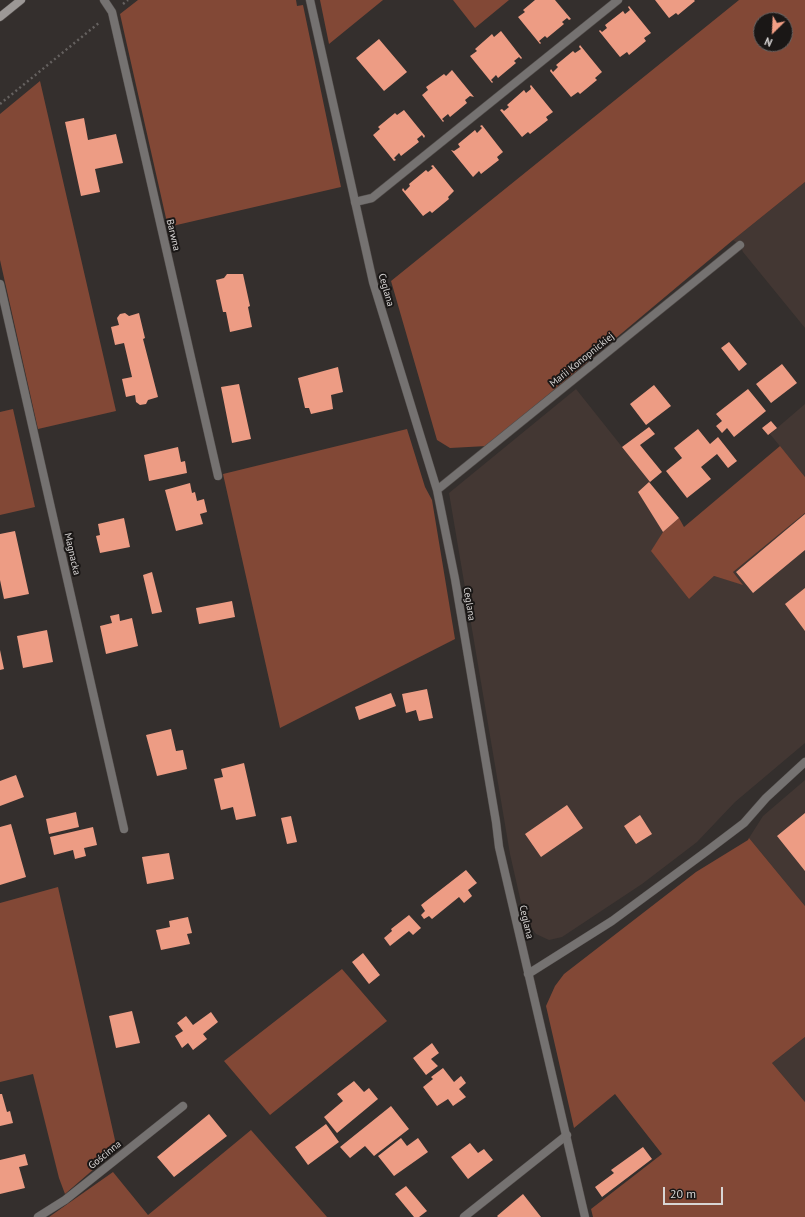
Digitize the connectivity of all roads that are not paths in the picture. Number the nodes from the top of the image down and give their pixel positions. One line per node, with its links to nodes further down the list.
1 (21, 0): 5 (main road)
2 (104, 0): 9 (street, Barwna)
3 (310, 0): 6 (street, Ceglana)
4 (618, 0): 6 (street)
5 (0, 17)
6 (355, 202): 10 (street, Ceglana)
7 (740, 245): 10 (street, Marii Konopnickiej)
8 (0, 284): 12 (street, Magnacka)
9 (218, 476)
10 (437, 490): 13 (street, Ceglana)
11 (805, 762): 13 (street)
12 (124, 829)
13 (528, 974): 15 (street, Ceglana)
14 (183, 1106): 16 (street, Gościnna)
15 (567, 1135): 17 (street); 18 (street, Ceglana)
16 (38, 1217)
17 (464, 1217)
18 (585, 1217)

